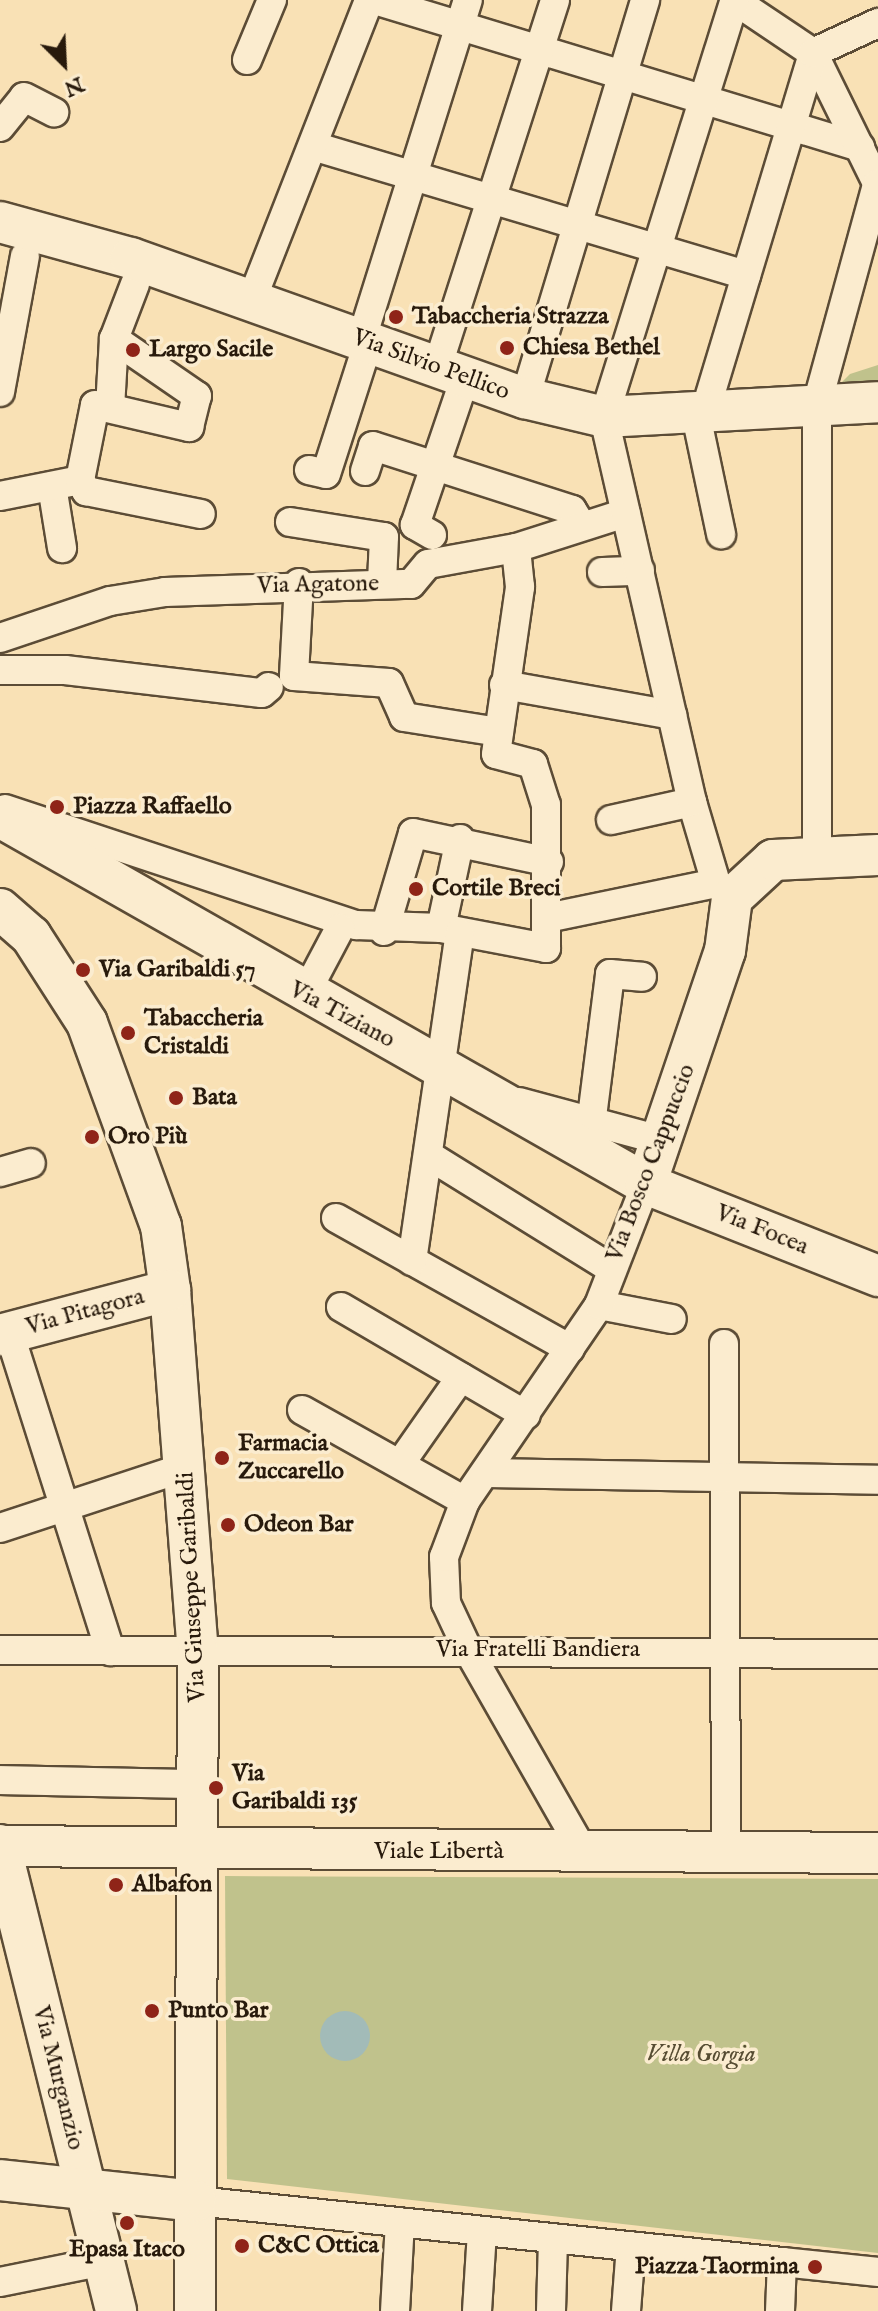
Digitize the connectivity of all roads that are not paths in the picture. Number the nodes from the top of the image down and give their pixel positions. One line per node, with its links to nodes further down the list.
1 (272, 0): 13 (street)
2 (369, 0): 19 (street)
3 (375, 0): 9 (street)
4 (555, 0): 11 (street)
5 (645, 0): 14 (street)
6 (735, 0): 12 (street); 15 (street)
7 (874, 0): 8 (street)
8 (878, 8)
9 (464, 13): 11 (street); 21 (street)
10 (878, 23): 12 (street)
11 (539, 51): 14 (street); 23 (street)
12 (813, 53): 17 (street); 20 (street)
13 (247, 60)
14 (620, 75): 15 (street); 25 (street)
15 (702, 99): 17 (street); 26 (street)
16 (54, 112): 18 (street)
17 (789, 125): 20 (street); 28 (street)
18 (0, 127)
19 (313, 146): 21 (street); 30 (street)
20 (860, 147): 22 (street)
21 (412, 176): 23 (street); 32 (street)
22 (878, 184): 37 (street)
23 (493, 200): 25 (street); 33 (street)
24 (0, 222): 30 (street, Via Silvio Pellico)
25 (575, 224): 26 (street); 35 (street)
26 (658, 248): 28 (street); 40 (street)
27 (25, 256): 34 (street)
28 (746, 275): 39 (street)
29 (135, 284): 31 (street)
30 (252, 299): 32 (street, Via Silvio Pellico)
31 (114, 339): 38 (street); 38 (street)
32 (365, 342): 33 (street, Via Silvio Pellico); 42 (street)
33 (451, 373): 35 (street, Via Silvio Pellico); 41 (street)
34 (0, 392)
35 (525, 398): 40 (street, Via Silvio Pellico)
36 (878, 402): 37 (street, Via Silvio Pellico)
37 (817, 404): 39 (street, Via Silvio Pellico); 71 (street)
38 (102, 406): 44 (street)
39 (700, 415): 40 (street, Via Silvio Pellico); 51 (street)
40 (604, 417): 47 (street, Via Bosco Cappuccio)
41 (436, 466): 43 (street); 50 (street); 52 (street)
42 (309, 470)
43 (365, 471)
44 (80, 480): 45 (street); 48 (street)
45 (52, 486): 46 (street); 53 (street)
46 (1, 492)
47 (626, 513): 50 (street, Via Agatone); 55 (street, Via Bosco Cappuccio)
48 (201, 514)
49 (290, 522): 58 (street)
50 (582, 526): 54 (street, Via Agatone)
51 (721, 534)
52 (432, 535)
53 (62, 548)
54 (516, 548): 58 (street, Via Agatone); 62 (street)
55 (640, 571): 56 (street); 63 (street, Via Bosco Cappuccio)
56 (602, 572)
57 (299, 583): 58 (street, Via Agatone); 59 (street, Via Agatone); 61 (street)
58 (382, 583)
59 (0, 638)
60 (0, 670): 61 (street)
61 (282, 681): 64 (street)
62 (504, 685): 63 (street); 64 (street)
63 (672, 715): 65 (street, Via Bosco Cappuccio)
64 (499, 732): 72 (street)
65 (692, 802): 68 (street); 73 (street, Via Bosco Cappuccio)
66 (0, 808): 76 (street)
67 (0, 817): 79 (street, Via Tiziano)
68 (611, 820)
69 (460, 839): 72 (street); 76 (street); 77 (street)
70 (878, 855): 71 (street)
71 (817, 856): 73 (street)
72 (548, 866): 75 (street)
73 (724, 890): 75 (street); 83 (street, Via Bosco Cappuccio)
74 (0, 909): 92 (street, Via Giuseppe Garibaldi)
75 (554, 917): 77 (street)
76 (360, 928): 77 (street); 79 (street)
77 (452, 939): 80 (street)
78 (642, 977): 82 (street)
79 (304, 996): 80 (street, Via Tiziano)
80 (440, 1067): 81 (street, Via Tiziano); 84 (street)
81 (502, 1099): 82 (street); 87 (street, Via Tiziano)
82 (592, 1117): 83 (street)
83 (664, 1141): 87 (street, Via Bosco Cappuccio)
84 (428, 1155): 89 (street); 90 (street)
85 (31, 1163): 86 (street)
86 (0, 1172)
87 (646, 1184): 90 (street, Via Bosco Cappuccio); 91 (street, Via Focea)
88 (336, 1218): 89 (street)
89 (412, 1261): 98 (street)
90 (612, 1269): 93 (street, Via Bosco Cappuccio)
91 (878, 1276)
92 (170, 1290): 96 (street, Via Pitagora); 103 (street, Via Giuseppe Garibaldi)
93 (599, 1305): 95 (street); 98 (street, Via Bosco Cappuccio)
94 (341, 1307): 99 (street)
95 (672, 1319)
96 (5, 1333): 108 (street)
97 (724, 1344): 105 (street)
98 (570, 1349): 101 (street, Via Bosco Cappuccio)
99 (461, 1377): 101 (street); 102 (street)
100 (302, 1410): 102 (street)
101 (526, 1415): 104 (street, Via Bosco Cappuccio)
102 (400, 1464): 107 (street)
103 (186, 1467): 108 (street); 114 (street, Via Giuseppe Garibaldi)
104 (487, 1473): 105 (street); 107 (street, Via Bosco Cappuccio)
105 (723, 1477): 106 (street); 113 (street)
106 (878, 1480)
107 (465, 1501): 111 (street, Via Bosco Cappuccio)
108 (65, 1507): 109 (street); 112 (street)
109 (0, 1528)
110 (0, 1650): 112 (street, Via Fratelli Bandiera)
111 (468, 1650): 113 (street, Via Fratelli Bandiera); 114 (street, Via Fratelli Bandiera); 120 (street, Via Bosco Cappuccio)
112 (110, 1651): 114 (street, Via Fratelli Bandiera)
113 (720, 1651): 115 (street, Via Fratelli Bandiera); 121 (street)
114 (198, 1652): 117 (street, Via Giuseppe Garibaldi)
115 (878, 1654)
116 (0, 1780): 117 (street)
117 (198, 1784): 119 (street, Via Giuseppe Garibaldi)
118 (0, 1845): 119 (street, Viale Libertà); 123 (street, Via Murganzio)
119 (197, 1851): 120 (street, Viale Libertà); 126 (street, Via Giuseppe Garibaldi)
120 (584, 1853): 121 (street, Viale Libertà)
121 (726, 1853): 122 (street, Viale Libertà)
122 (878, 1853)
123 (6, 1898): 125 (street, Via Murganzio)
124 (1, 2176): 125 (street)
125 (86, 2189): 126 (street); 131 (street, Via Murganzio)
126 (196, 2201): 127 (street); 136 (street, Via Giuseppe Garibaldi)
127 (400, 2222): 128 (street); 137 (street)
128 (482, 2231): 129 (street); 138 (street)
129 (553, 2238): 130 (street); 139 (street)
130 (631, 2246): 132 (street); 140 (street)
131 (104, 2261): 134 (street); 135 (street, Via Murganzio)
132 (782, 2262): 133 (street); 141 (street)
133 (878, 2272)
134 (0, 2282)
135 (116, 2311)
136 (195, 2311)
137 (395, 2311)
138 (477, 2311)
139 (551, 2311)
140 (626, 2311)
141 (780, 2311)

